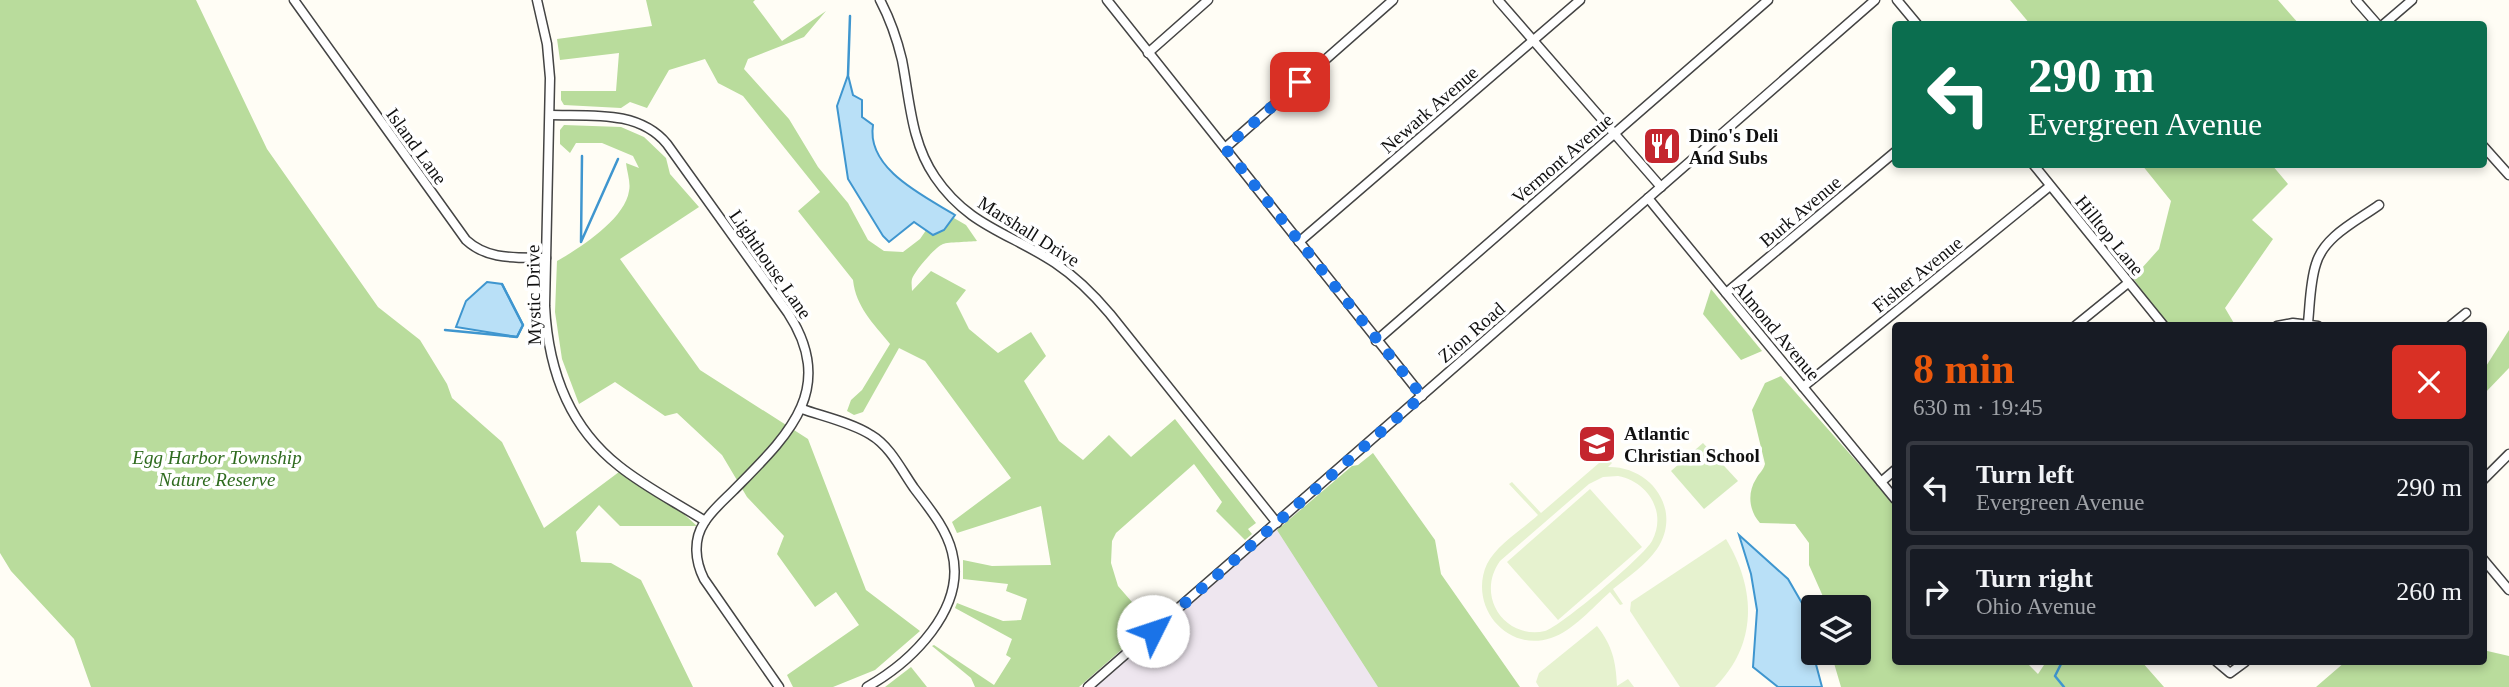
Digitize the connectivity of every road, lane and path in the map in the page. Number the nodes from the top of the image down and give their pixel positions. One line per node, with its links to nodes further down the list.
1 (294, 0): 31 (street, Island Lane)
2 (537, 0): 19 (street, Mystic Drive)
3 (880, 0): 49 (street, Marshall Drive)
4 (1107, 0): 18 (street)
5 (1208, 0): 18 (street)
6 (1394, 0): 21 (street)
7 (1498, 0): 17 (street)
8 (1580, 0): 17 (street, Newark Avenue)
9 (1768, 0): 20 (street, Vermont Avenue)
10 (1875, 0): 27 (street, Zion Road)
11 (1897, 0): 14 (street)
12 (2356, 0): 15 (street)
13 (2412, 0): 16 (street)
14 (1914, 21)
15 (2374, 21)
16 (2388, 21)
17 (1534, 41): 20 (street); 30 (street, Newark Avenue)
18 (1148, 53): 21 (street)
19 (551, 115): 31 (street, Mystic Drive); 42 (street, Lighthouse Lane)
20 (1614, 133): 27 (street); 39 (street, Vermont Avenue)
21 (1225, 148): 30 (street)
22 (2487, 151): 25 (street)
23 (1892, 155): 33 (street, Burk Avenue)
24 (2036, 168): 26 (street, Hilltop Lane)
25 (2509, 176)
26 (2050, 186): 32 (street, Hilltop Lane); 40 (street, Fisher Avenue)
27 (1661, 187): 28 (street, Zion Road)
28 (1648, 198): 33 (street, Almond Avenue); 41 (street, Zion Road)
29 (2379, 205): 37 (street)
30 (1299, 242): 39 (street)
31 (546, 258): 48 (street, Mystic Drive)
32 (2128, 283): 35 (street); 36 (street, Hilltop Lane)
33 (1726, 293): 40 (street, Almond Avenue)
34 (2466, 313): 38 (street)
35 (2080, 322)
36 (2161, 322)
37 (2308, 322)
38 (2455, 322)
39 (1376, 341): 41 (street)
40 (1803, 387): 46 (street, Almond Avenue)
41 (1422, 396): 49 (street, Zion Road)
42 (802, 409): 48 (street, Lighthouse Lane); 55 (street)
43 (2509, 454): 45 (street)
44 (1892, 473): 46 (street)
45 (2487, 476)
46 (1881, 482): 47 (street, Almond Avenue)
47 (1892, 495)
48 (705, 521): 54 (street)
49 (1277, 523): 56 (street, Zion Road)
50 (2487, 564): 51 (street)
51 (2509, 590)
52 (2221, 665): 53 (street)
53 (2241, 665)
54 (779, 687)
55 (867, 687)
56 (1088, 687)

